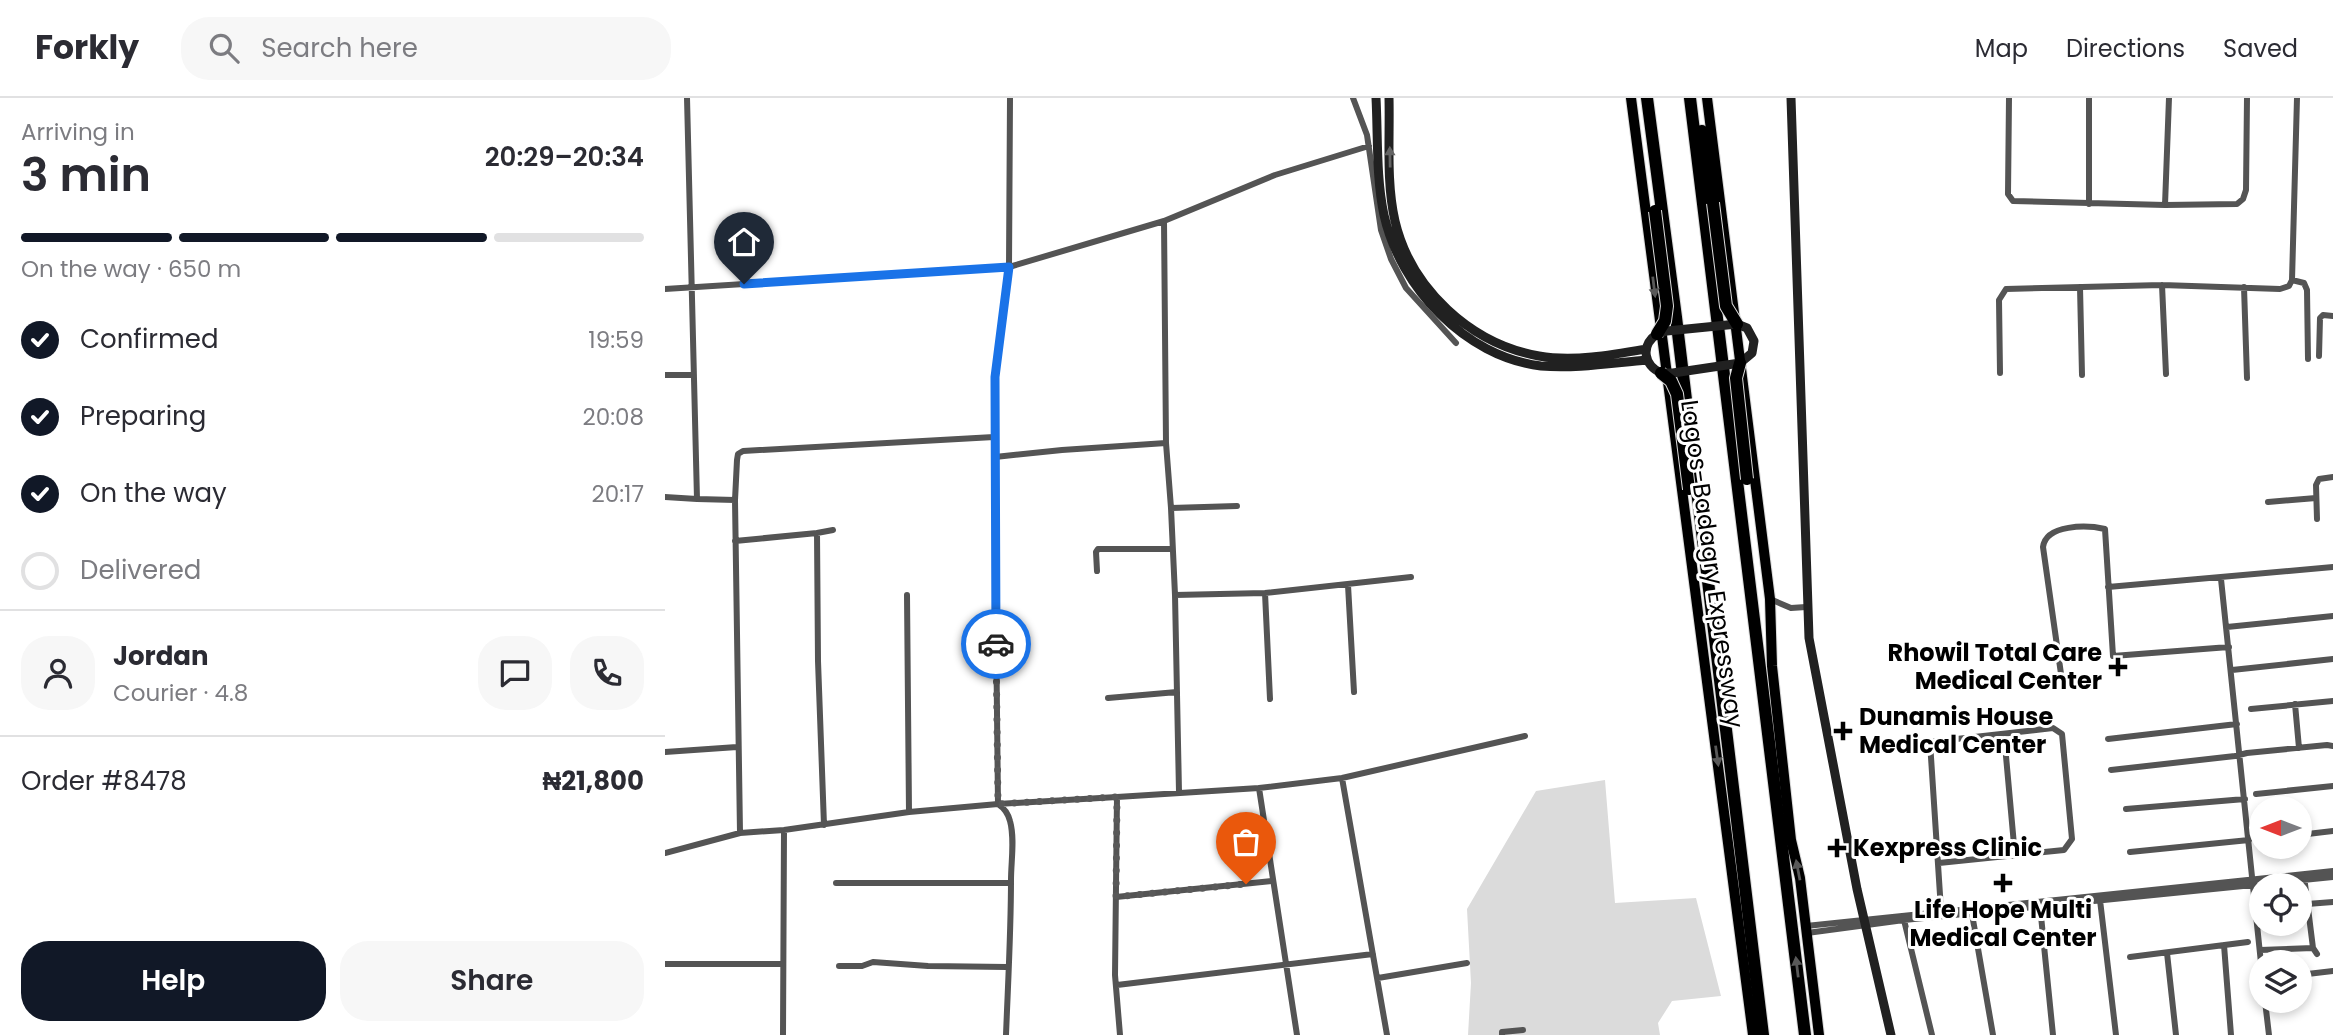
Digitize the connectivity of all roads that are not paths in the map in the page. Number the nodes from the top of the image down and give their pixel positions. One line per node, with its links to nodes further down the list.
1 (687, 98): 27 (street)
2 (1010, 98): 22 (street)
3 (1353, 98): 18 (street)
4 (1376, 98): 31 (street)
5 (1389, 98): 31 (street, one-way to 5)
6 (1631, 98): 164 (main road, Lagos-Badagry Expressway, one-way to 164)
7 (1641, 98): 32 (highway, bridge)
8 (1647, 98): 91 (highway, Lagos-Badagry Expressway)
9 (1690, 98): 86 (highway, Lagos-Badagry Expressway)
10 (1697, 98): 30 (highway, bridge)
11 (1707, 98): 71 (main road)
12 (1789, 98): 72 (street)
13 (2009, 98): 19 (street)
14 (2089, 98): 19 (street)
15 (2169, 98): 20 (street)
16 (2247, 98): 20 (street)
17 (2297, 98): 23 (street)
18 (1369, 146): 21 (street); 33 (street)
19 (2089, 204): 20 (street)
20 (2165, 205)
21 (1164, 221): 22 (street); 47 (street)
22 (1009, 267): 27 (street); 46 (street)
23 (2292, 280): 26 (street); 36 (street)
24 (2162, 285): 25 (street); 26 (street); 41 (street)
25 (2080, 287): 40 (street); 43 (street)
26 (2244, 287): 45 (street)
27 (692, 288): 28 (street); 42 (street)
28 (665, 289)
29 (2333, 316): 35 (street)
30 (1737, 324): 32 (street, bridge); 38 (street)
31 (1460, 326): 34 (street); 37 (street)
32 (1657, 334): 34 (street)
33 (1455, 342)
34 (1646, 349): 37 (street)
35 (2319, 356)
36 (2308, 359)
37 (1647, 360): 39 (street)
38 (1740, 363): 39 (street, bridge); 86 (highway, bridge)
39 (1661, 373): 91 (highway, bridge)
40 (2000, 373)
41 (2166, 374)
42 (694, 375): 44 (street); 52 (street)
43 (2082, 375)
44 (665, 376)
45 (2247, 378)
46 (994, 437): 48 (street); 53 (street)
47 (1165, 443): 48 (street); 56 (street)
48 (995, 457): 105 (street)
49 (2333, 477): 51 (street)
50 (665, 498): 52 (street)
51 (2315, 498): 54 (street); 57 (street)
52 (697, 499): 53 (street)
53 (734, 500): 60 (street)
54 (2267, 502)
55 (1237, 506): 56 (street)
56 (1171, 508): 61 (street)
57 (2317, 519)
58 (833, 530): 59 (street)
59 (817, 533): 60 (street); 108 (street)
60 (734, 541): 93 (street)
61 (1172, 549): 63 (street); 70 (street)
62 (2333, 567): 65 (street)
63 (1097, 571)
64 (1411, 577): 66 (street)
65 (2221, 579): 67 (street); 74 (street)
66 (1348, 585): 68 (street); 80 (street)
67 (2108, 587): 75 (street); 78 (street)
68 (1265, 593): 70 (street); 82 (street)
69 (907, 595): 107 (street)
70 (1175, 596): 79 (street)
71 (1770, 600): 72 (street); 136 (main road, Lagos-Badagry Expressway, one-way to 71)
72 (1803, 607): 135 (street)
73 (2333, 616): 74 (street)
74 (2227, 627): 75 (street)
75 (2229, 647): 77 (street)
76 (2333, 659): 77 (street)
77 (2232, 670): 87 (street)
78 (2063, 688)
79 (1177, 692): 81 (street); 101 (street)
80 (1354, 692)
81 (1108, 698)
82 (1270, 699)
83 (2333, 701): 84 (street)
84 (2295, 704): 85 (street); 94 (street)
85 (2251, 709)
86 (1767, 721): 166 (highway, Lagos-Badagry Expressway, one-way to 86)
87 (2237, 724): 90 (street); 96 (street)
88 (2004, 734): 116 (street); 116 (street); 117 (street)
89 (1525, 736): 98 (street)
90 (2108, 739)
91 (1728, 741): 165 (highway, Lagos-Badagry Expressway)
92 (2333, 746): 94 (street)
93 (737, 747): 95 (street); 111 (street)
94 (2299, 747): 96 (street)
95 (665, 752)
96 (2241, 754): 97 (street); 104 (street)
97 (2111, 770)
98 (1342, 778): 100 (street); 144 (street)
99 (2333, 786): 102 (street)
100 (1259, 788): 101 (street); 122 (street)
101 (1179, 792): 103 (street)
102 (2256, 794)
103 (1117, 797): 105 (street); 127 (street)
104 (2245, 799): 106 (street); 113 (street)
105 (998, 804): 107 (street); 126 (street)
106 (2126, 809)
107 (909, 812): 108 (street)
108 (824, 825): 109 (street)
109 (784, 830): 111 (street); 148 (street)
110 (2333, 831): 112 (street)
111 (740, 833): 115 (street)
112 (2312, 833)
113 (2249, 840): 114 (street)
114 (2130, 852)
115 (665, 853)
116 (2015, 856): 117 (street)
117 (1939, 863): 132 (street)
118 (2333, 871): 119 (street)
119 (2312, 875)
120 (2312, 877): 121 (street)
121 (2333, 877)
122 (1272, 881): 127 (street); 149 (street)
123 (2249, 882): 128 (street)
124 (2249, 882): 132 (street)
125 (837, 883): 126 (street)
126 (1011, 883): 151 (street)
127 (1116, 897): 155 (street)
128 (2100, 900): 131 (street); 173 (street)
129 (2333, 902): 130 (street)
130 (2312, 904)
131 (2040, 906): 133 (street); 172 (street)
132 (1941, 910): 135 (street)
133 (1972, 914): 134 (street); 171 (street)
134 (1903, 920): 135 (street); 170 (street)
135 (1862, 922): 136 (street); 168 (street); 169 (street)
136 (1806, 929): 167 (main road, Lagos-Badagry Expressway)
137 (2312, 933): 142 (street)
138 (2259, 936): 141 (street)
139 (2248, 942): 140 (street)
140 (2224, 946): 143 (street); 175 (street)
141 (2260, 950)
142 (2312, 951)
143 (2167, 953): 145 (street); 174 (street)
144 (1373, 954): 149 (street); 154 (street)
145 (2130, 957)
146 (1467, 963): 154 (street)
147 (665, 964): 148 (street)
148 (782, 964): 158 (street)
149 (1285, 965): 155 (street); 161 (street)
150 (839, 966): 151 (street)
151 (1007, 967): 159 (street)
152 (2333, 971): 153 (street)
153 (2312, 973)
154 (1378, 978): 162 (street)
155 (1117, 985): 160 (street)
156 (2266, 1013): 176 (street)
157 (1523, 1030): 163 (street)
158 (783, 1035)
159 (1006, 1035)
160 (1120, 1035)
161 (1297, 1035)
162 (1387, 1035)
163 (1502, 1035)
164 (1753, 1035)
165 (1763, 1035)
166 (1805, 1035)
167 (1819, 1035)
168 (1885, 1035)
169 (1891, 1035)
170 (1932, 1035)
171 (1993, 1035)
172 (2053, 1035)
173 (2116, 1035)
174 (2176, 1035)
175 (2231, 1035)
176 (2269, 1035)

